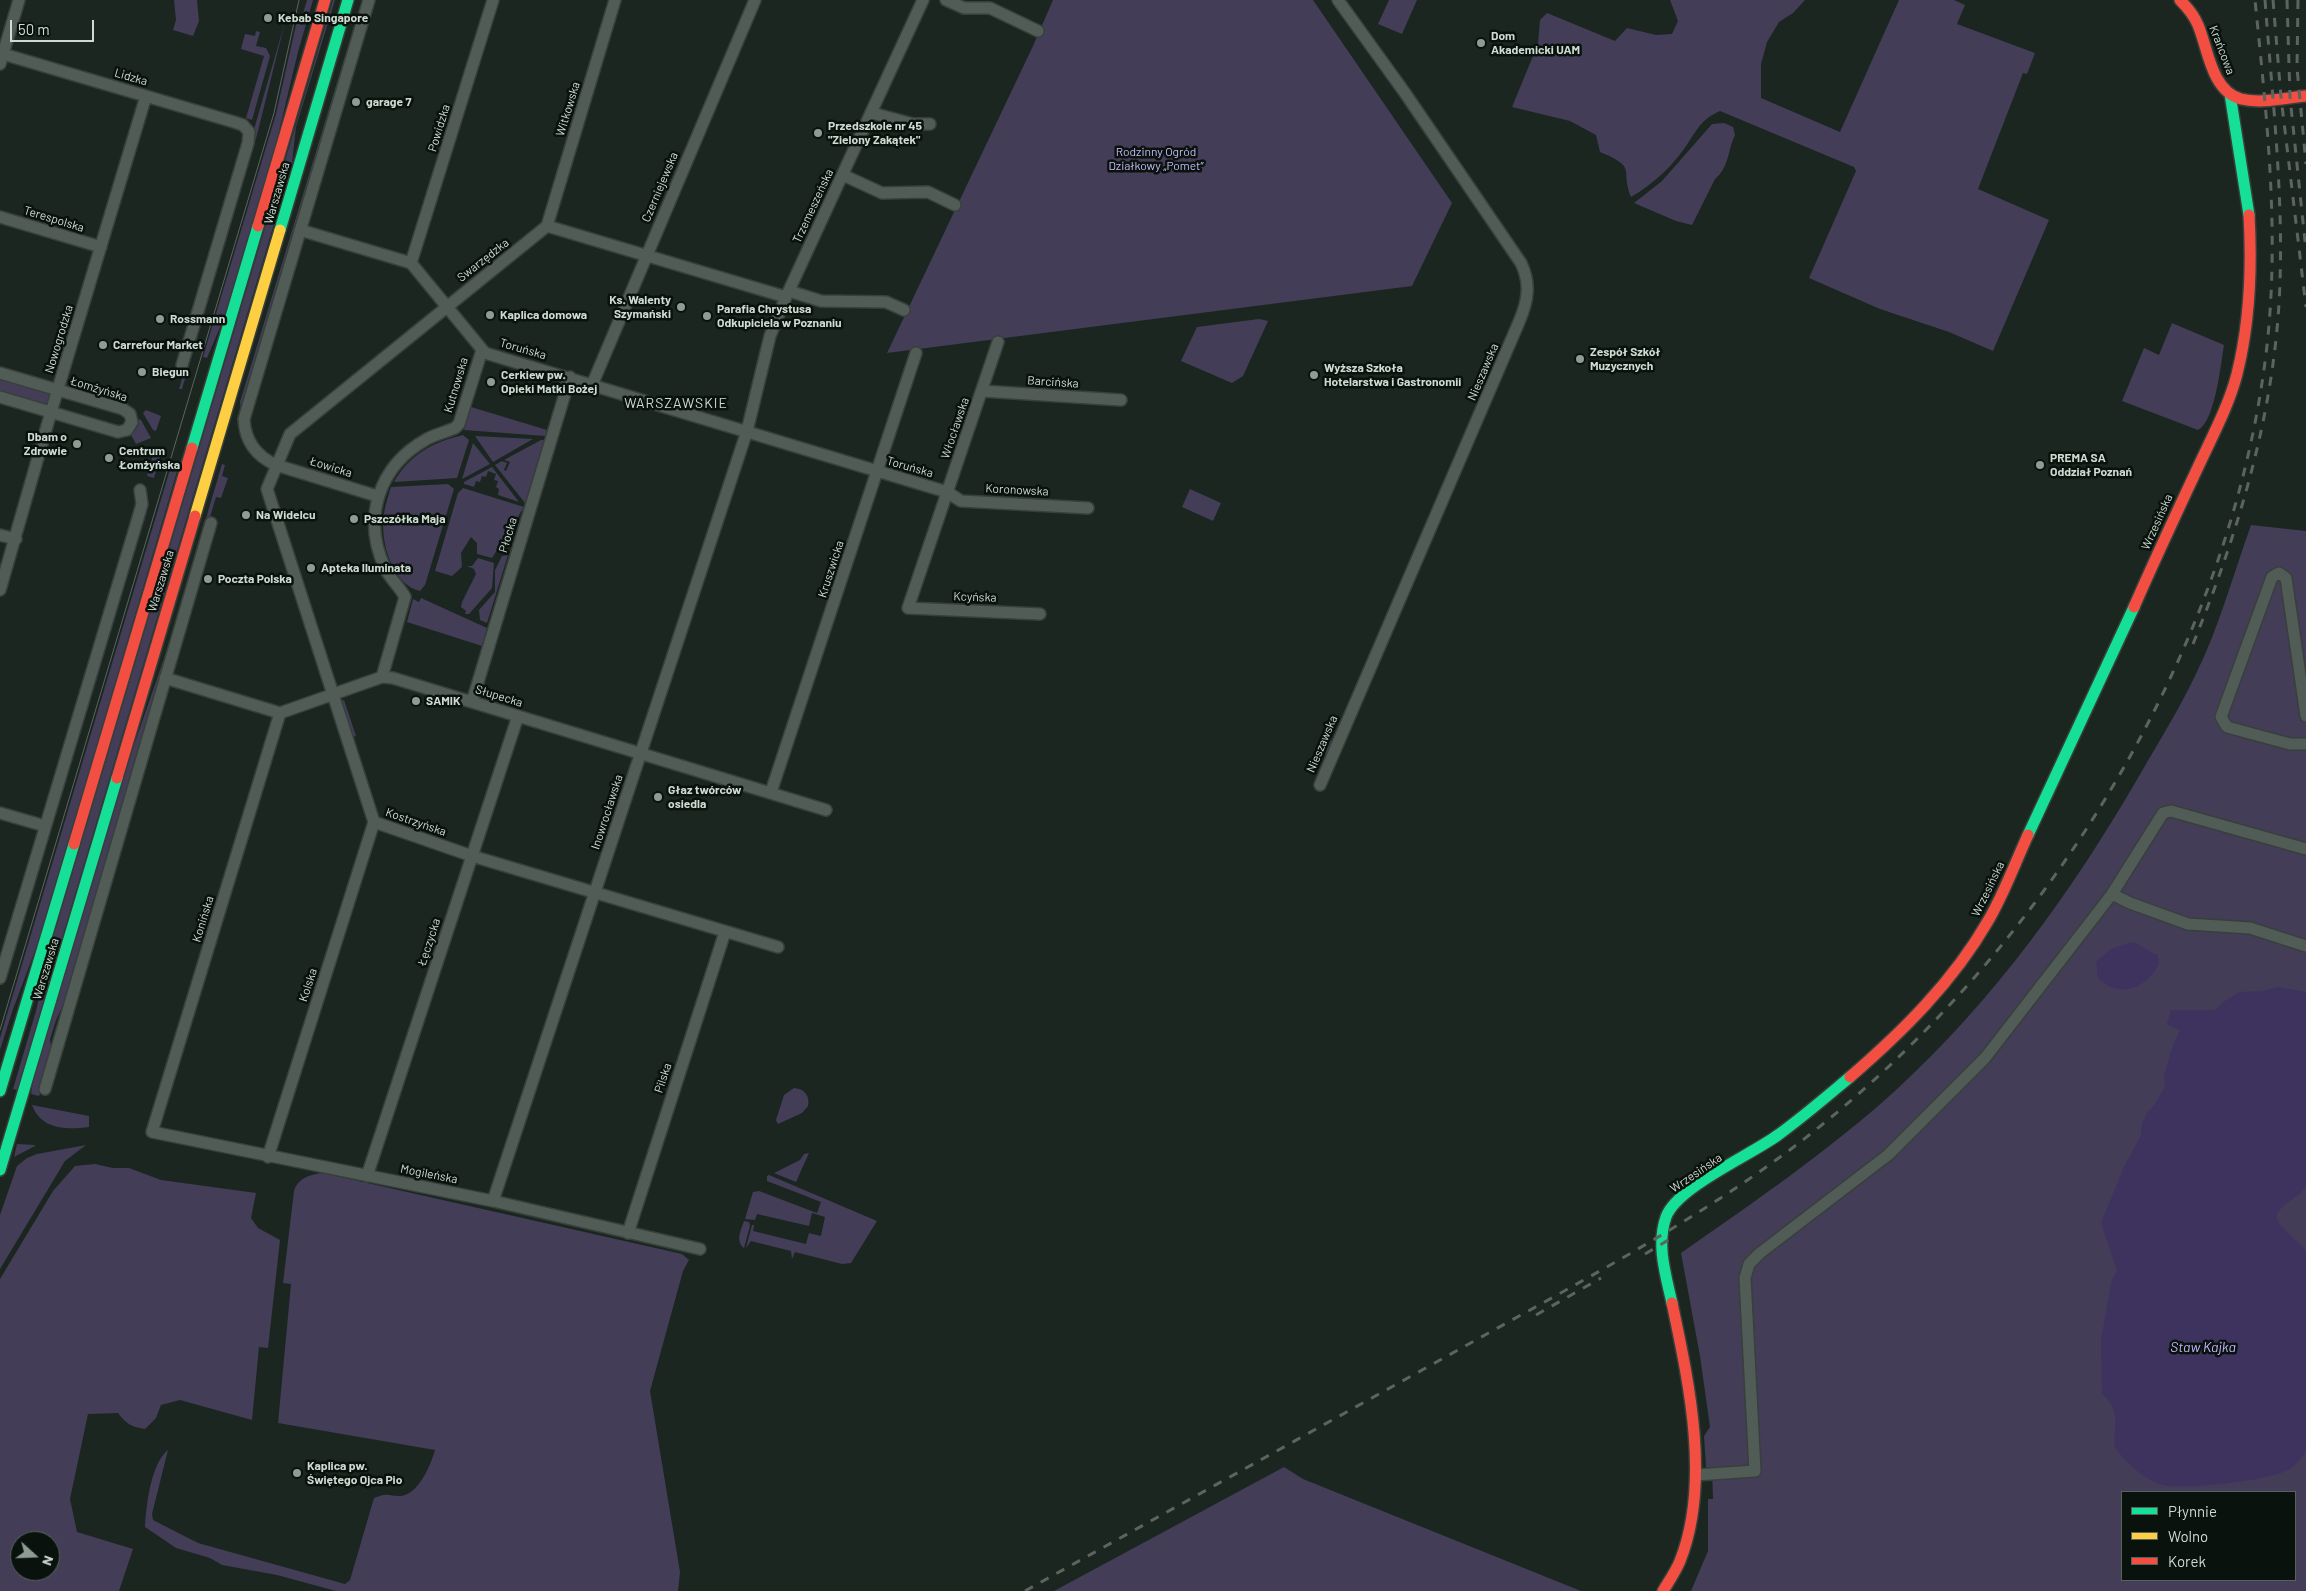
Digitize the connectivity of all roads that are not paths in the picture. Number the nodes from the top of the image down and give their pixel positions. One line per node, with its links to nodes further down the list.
1 (19, 0): 13 (street)
2 (325, 0): 80 (main road, Warszawska)
3 (348, 0): 82 (main road, Warszawska)
4 (369, 0): 23 (street)
5 (492, 0): 26 (street, Powidzka)
6 (616, 0): 22 (street, Witkowska)
7 (755, 0): 25 (street, Czerniejewska)
8 (923, 0): 17 (street, Trzemeszeńska)
9 (946, 0): 12 (street)
10 (1338, 0): 65 (street, Nieszawska)
11 (2180, 0): 14 (main road, Krańcowa)
12 (1038, 31)
13 (2, 59): 15 (street, Lidzka)
14 (2230, 94): 16 (main road, Krańcowa); 89 (main road, Wrzesińska)
15 (146, 96): 24 (street, Nowogrodzka); 33 (street, Lidzka)
16 (2306, 96)
17 (872, 113): 18 (street); 19 (street, Trzemeszeńska)
18 (930, 124)
19 (842, 175): 20 (street); 27 (street, Trzemeszeńska)
20 (955, 205)
21 (0, 217): 24 (street, Terespolska)
22 (547, 226): 25 (street); 28 (street, Swarzędzka)
23 (300, 230): 26 (street); 43 (street)
24 (101, 247): 37 (street, Nowogrodzka)
25 (646, 256): 27 (street); 36 (street, Czerniejewska)
26 (411, 264): 28 (street, Toruńska)
27 (788, 294): 29 (street); 42 (street, Trzemeszeńska)
28 (448, 305): 31 (street, Toruńska); 43 (street, Swarzędzka)
29 (904, 310)
30 (998, 342): 38 (street, Włocławska)
31 (482, 350): 35 (street, Toruńska); 48 (street, Kutnowska)
32 (916, 353): 44 (street, Kruszwicka)
33 (182, 365)
34 (0, 373): 37 (street, Łomżyńska)
35 (570, 377): 36 (street, Toruńska); 59 (street, Płocka)
36 (592, 385): 42 (street, Toruńska)
37 (57, 390): 41 (street, Nowogrodzka); 41 (street, Łomżyńska)
38 (982, 391): 40 (street, Barcińska); 47 (street, Włocławska)
39 (0, 397): 41 (street, Łomżyńska)
40 (1121, 400)
41 (51, 412): 52 (street, Nowogrodzka)
42 (747, 431): 44 (street, Toruńska); 64 (street, Inowrocławska)
43 (276, 465): 45 (street, Swarzędzka); 48 (street, Łowicka)
44 (878, 472): 47 (street, Toruńska); 66 (street, Kruszwicka)
45 (267, 489): 58 (street, Kostrzyńska)
46 (140, 490): 70 (street)
47 (946, 492): 49 (street, Koronowska); 54 (street, Włocławska)
48 (377, 496): 56 (street, Kutnowska)
49 (1088, 508)
50 (211, 523): 57 (street)
51 (0, 534): 52 (street)
52 (16, 539): 53 (street, Nowogrodzka)
53 (0, 590)
54 (908, 608): 55 (street, Kcyńska)
55 (1040, 614)
56 (382, 677): 58 (street); 59 (street, Słupecka)
57 (165, 678): 60 (street); 79 (street)
58 (334, 694): 60 (street); 69 (street, Kostrzyńska)
59 (472, 702): 61 (street, Słupecka)
60 (280, 713): 81 (street, Konińska)
61 (518, 716): 64 (street, Słupecka); 72 (street, Łęczycka)
62 (2306, 716): 63 (street)
63 (2306, 744)
64 (640, 753): 66 (street, Słupecka); 73 (street, Inowrocławska)
65 (1320, 784)
66 (771, 792): 67 (street, Słupecka)
67 (826, 810)
68 (0, 813): 70 (street)
69 (374, 822): 72 (street, Kostrzyńska); 83 (street, Kolska)
70 (45, 826): 78 (street)
71 (2306, 849): 74 (street)
72 (472, 856): 73 (street, Kostrzyńska); 85 (street, Łęczycka)
73 (595, 891): 75 (street, Kostrzyńska); 86 (street, Inowrocławska)
74 (2112, 894): 77 (street); 89 (street)
75 (725, 932): 76 (street, Kostrzyńska); 87 (street, Pilska)
76 (778, 946)
77 (2306, 946)
78 (0, 978)
79 (45, 1089)
80 (0, 1090)
81 (152, 1132): 83 (street, Mogileńska)
82 (5, 1137): 84 (main road, Warszawska)
83 (268, 1157): 85 (street, Mogileńska)
84 (0, 1170)
85 (367, 1176): 86 (street, Mogileńska)
86 (493, 1201): 87 (street, Mogileńska)
87 (628, 1233): 88 (street, Mogileńska)
88 (700, 1249)
89 (1696, 1475): 90 (main road, Wrzesińska)
90 (1663, 1591)

